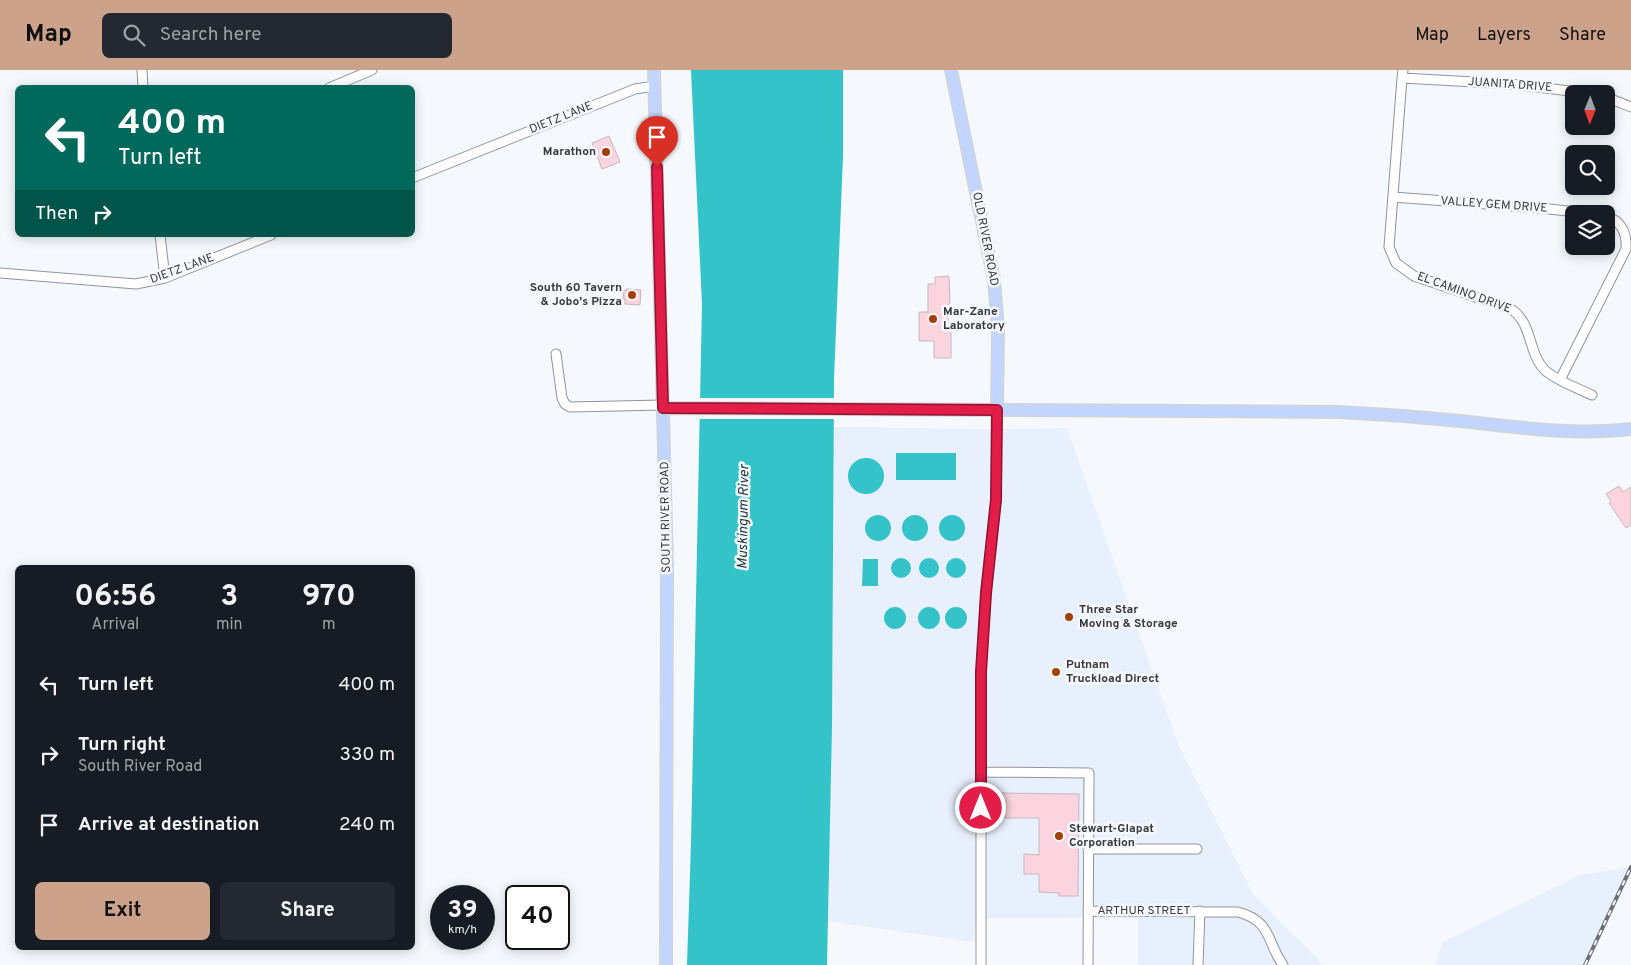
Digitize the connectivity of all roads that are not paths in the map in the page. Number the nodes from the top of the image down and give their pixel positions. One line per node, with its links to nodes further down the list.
1 (142, 70): 6 (street)
2 (372, 70): 7 (street)
3 (654, 70): 8 (main road, SOUTH RIVER ROAD)
4 (951, 70): 24 (main road, OLD RIVER ROAD)
5 (1402, 74): 9 (street, JUANITA DRIVE); 13 (street)
6 (144, 85)
7 (336, 85)
8 (655, 86): 12 (street, DIETZ LANE); 23 (main road, SOUTH RIVER ROAD)
9 (1565, 91)
10 (1615, 101): 11 (street)
11 (1631, 108)
12 (415, 177)
13 (1393, 197): 14 (street, VALLEY GEM DRIVE); 21 (street, EL CAMINO DRIVE)
14 (1565, 211)
15 (1615, 222): 21 (street)
16 (160, 237): 19 (street)
17 (266, 237): 19 (street, DIETZ LANE)
18 (0, 273): 19 (street, DIETZ LANE)
19 (165, 278)
20 (556, 354): 23 (street)
21 (1560, 380): 22 (street, EL CAMINO DRIVE)
22 (1592, 395)
23 (663, 407): 24 (main road); 32 (main road, SOUTH RIVER ROAD)
24 (997, 410): 25 (main road); 26 (street)
25 (1631, 429)
26 (982, 772): 27 (street); 33 (street)
27 (1088, 849): 28 (street); 29 (street)
28 (1197, 849)
29 (1088, 911): 30 (street, ARTHUR STREET); 34 (street)
30 (1200, 912): 31 (street, ARTHUR STREET); 35 (street)
31 (1276, 955): 36 (street); 37 (street)
32 (666, 965)
33 (981, 965)
34 (1088, 965)
35 (1198, 965)
36 (1276, 965)
37 (1283, 965)

